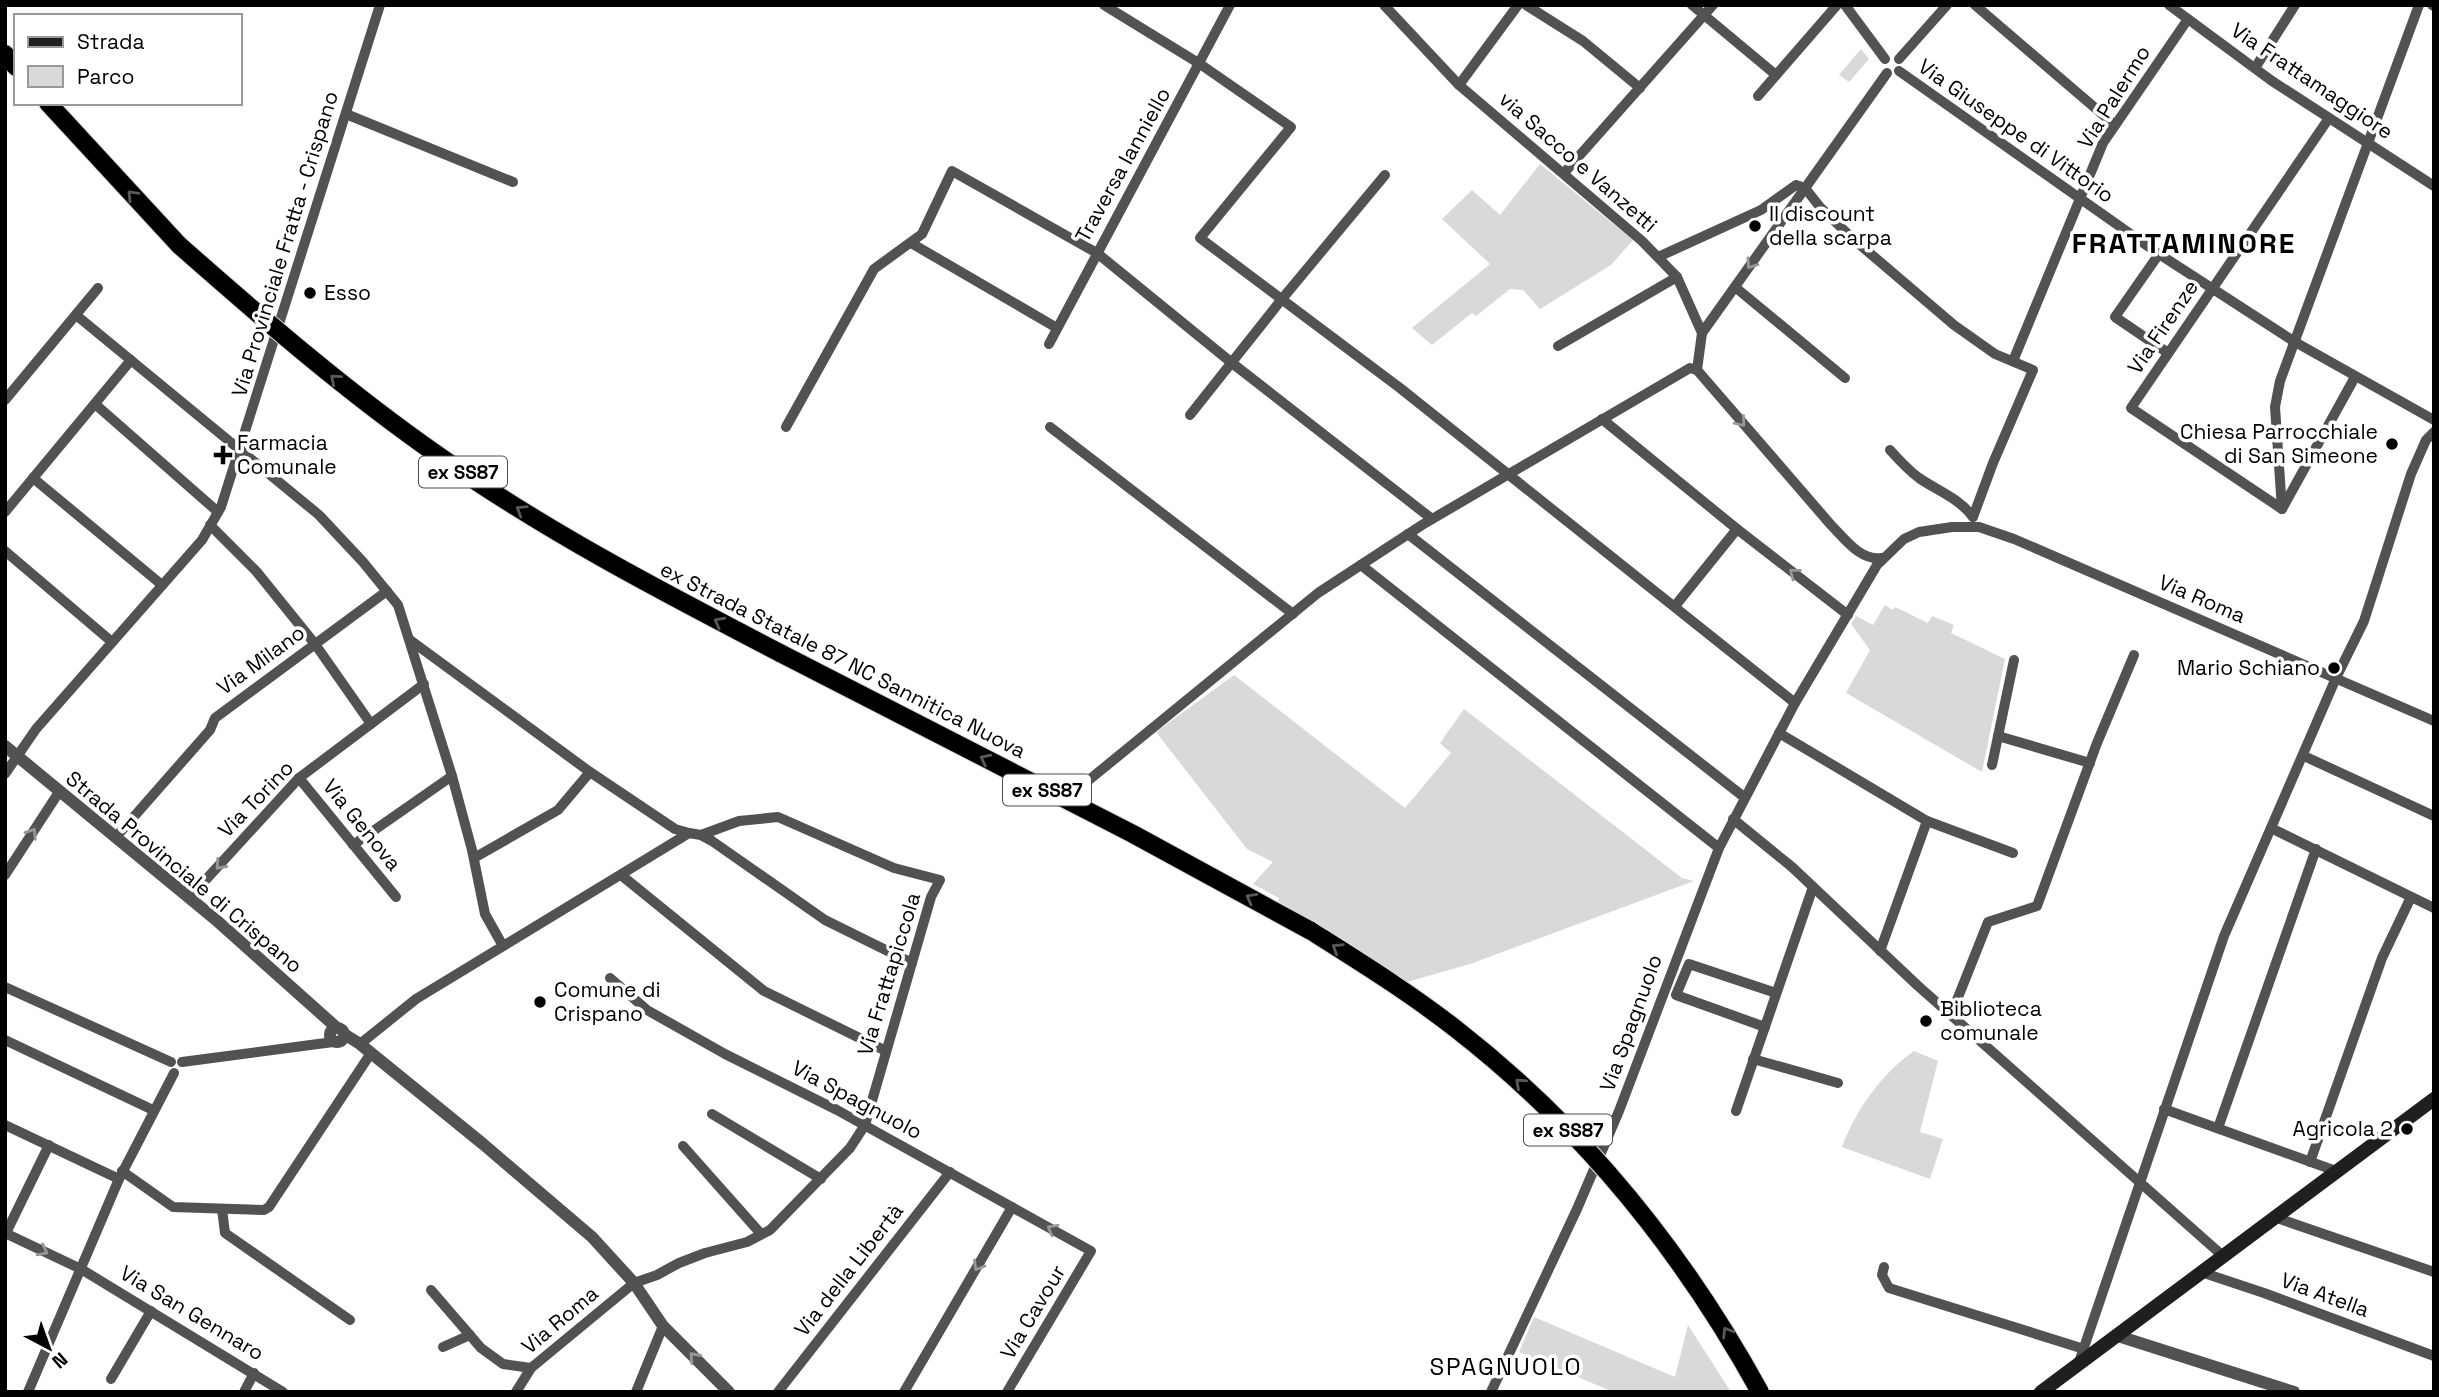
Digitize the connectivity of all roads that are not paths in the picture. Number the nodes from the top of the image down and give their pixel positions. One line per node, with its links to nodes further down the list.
1 (380, 5): 29 (street, Via Provinciale Fratta - Crispano)
2 (1104, 5): 20 (street)
3 (1230, 5): 20 (street, Traversa Ianniello)
4 (1384, 5): 25 (street, via Sacco e Vanzetti)
5 (1518, 5): 25 (street)
6 (1526, 5): 26 (street)
7 (1692, 5): 16 (street)
8 (1713, 5): 16 (street)
9 (1837, 5): 24 (street)
10 (1845, 5): 18 (street)
11 (1975, 5): 31 (street)
12 (2169, 5): 17 (street, Via Frattamaggiore)
13 (2295, 5): 21 (street)
14 (2419, 5): 32 (street)
15 (1945, 6): 19 (street)
16 (1704, 16): 24 (street); 26 (street)
17 (2188, 19): 21 (street, Via Frattamaggiore); 31 (street, Via Palermo)
18 (1885, 59): 19 (street); 23 (street)
19 (1899, 59): 22 (street)
20 (1200, 64): 42 (street, Traversa Ianniello); 49 (street)
21 (2255, 68): 30 (street, Via Frattamaggiore)
22 (1899, 71): 23 (street); 38 (street, Via Giuseppe di Vittorio)
23 (1886, 73): 37 (street)
24 (1776, 75): 27 (street)
25 (1459, 85): 33 (street, via Sacco e Vanzetti)
26 (1640, 88): 33 (street)
27 (1758, 96)
28 (50, 105): 200 (highway, ex Strada Statale 87 NC Sannitica Nuova / ex SS87, one-way to 28, bridge)
29 (346, 114): 35 (street); 71 (street, Via Provinciale Fratta - Crispano)
30 (2329, 118): 32 (street, Via Frattamaggiore); 48 (street, Via Firenze)
31 (2115, 125): 38 (street, Via Palermo)
32 (2368, 143): 36 (street, Via Frattamaggiore); 53 (street)
33 (1564, 173): 44 (street, via Sacco e Vanzetti)
34 (1385, 175): 49 (street)
35 (513, 182)
36 (2434, 186)
37 (1805, 188): 39 (street); 40 (street); 58 (street)
38 (2078, 199): 43 (street, Via Giuseppe di Vittorio); 58 (street, Via Palermo)
39 (1769, 205): 40 (street); 44 (street)
40 (1784, 217): 47 (street, one-way to 47)
41 (911, 243): 42 (street); 51 (street); 68 (street)
42 (1097, 253): 51 (street, Traversa Ianniello); 59 (street)
43 (2159, 254): 48 (street, Via Giuseppe di Vittorio); 56 (street)
44 (1658, 257): 45 (street, via Sacco e Vanzetti)
45 (1678, 277): 52 (street, via Sacco e Vanzetti); 55 (street)
46 (98, 288): 50 (street)
47 (1735, 288): 52 (street); 62 (street)
48 (2213, 288): 53 (street, Via Giuseppe di Vittorio); 56 (street, Via Firenze)
49 (1282, 299): 59 (street); 73 (street)
50 (76, 315): 57 (street); 63 (street)
51 (1057, 328): 54 (street, Traversa Ianniello)
52 (1702, 333): 60 (street)
53 (2295, 342): 61 (street, Via Giuseppe di Vittorio); 75 (street)
54 (1049, 344)
55 (1558, 346)
56 (2168, 353): 75 (street, Via Firenze)
57 (131, 360): 64 (street); 71 (street)
58 (2013, 361): 79 (street)
59 (1232, 363): 65 (street); 78 (street)
60 (1697, 370): 66 (street); 84 (street, one-way to 84)
61 (2355, 377): 67 (street, Via Giuseppe di Vittorio); 75 (street)
62 (1845, 378)
63 (5, 400)
64 (95, 404): 74 (street); 77 (street)
65 (1190, 415)
66 (1602, 419): 73 (street); 81 (street)
67 (2434, 420)
68 (786, 427)
69 (1050, 427): 89 (street)
70 (2434, 432): 96 (street)
71 (240, 450): 77 (street, Via Provinciale Fratta - Crispano); 87 (street)
72 (1891, 450): 79 (street)
73 (1507, 474): 78 (street); 88 (street)
74 (33, 478): 76 (street); 86 (street)
75 (2282, 509)
76 (5, 512)
77 (218, 512): 80 (street, Via Provinciale Fratta - Crispano)
78 (1432, 519): 82 (street)
79 (1973, 522): 84 (street, Via Roma); 96 (street, Via Roma)
80 (211, 525): 86 (street, Via Provinciale Fratta - Crispano); 93 (street)
81 (1737, 529): 88 (street); 90 (street, one-way to 81)
82 (1408, 534): 85 (street); 114 (street)
83 (5, 551): 92 (street)
84 (1882, 558): 90 (street, Via Spagnuolo)
85 (1361, 565): 89 (street); 122 (street)
86 (162, 585): 92 (street, Via Provinciale Fratta - Crispano)
87 (387, 591): 91 (street); 93 (street, Via Milano)
88 (1675, 606): 98 (street)
89 (1293, 614): 112 (street)
90 (1848, 614): 98 (street, Via Spagnuolo)
91 (410, 640): 97 (street); 108 (street)
92 (112, 642): 104 (street, Via Provinciale Fratta - Crispano)
93 (315, 644): 100 (street); 120 (street, Via Milano)
94 (2134, 655): 106 (street)
95 (2014, 660): 102 (street)
96 (2336, 678): 99 (street, Via Roma); 105 (street)
97 (424, 684): 100 (street, Via Torino); 110 (street)
98 (1796, 703): 101 (street, Via Spagnuolo)
99 (2434, 721)
100 (371, 724): 111 (street, Via Torino)
101 (1779, 733): 114 (street, Via Spagnuolo); 117 (street)
102 (1998, 736): 106 (street); 107 (street)
103 (5, 746): 104 (street, Strada Provinciale di Crispano)
104 (18, 756): 109 (street, Via Provinciale Fratta - Crispano); 113 (street, Strada Provinciale di Crispano)
105 (2304, 756): 115 (street); 118 (street)
106 (2090, 763): 139 (street)
107 (1992, 765)
108 (590, 772): 119 (street); 125 (street)
109 (5, 774)
110 (452, 776): 121 (street); 125 (street)
111 (299, 778): 121 (street, Via Genova); 131 (street, Via Torino, one-way to 131)
112 (1084, 784)
113 (59, 792): 120 (street, Strada Provinciale di Crispano); 126 (street, one-way to 113)
114 (1744, 797): 116 (street, Via Spagnuolo)
115 (2434, 816)
116 (1733, 819): 122 (street, Via Spagnuolo); 128 (street)
117 (1927, 821): 124 (street); 134 (street)
118 (2272, 828): 123 (street); 150 (street)
119 (695, 834): 127 (street); 135 (street); 135 (street, Via Frattapiccola)
120 (116, 837): 131 (street, Strada Provinciale di Crispano)
121 (353, 845): 129 (street, Via Genova)
122 (1719, 848): 199 (street, Via Spagnuolo)
123 (2316, 849): 130 (street); 156 (street)
124 (2013, 853)
125 (474, 858): 133 (street)
126 (5, 875)
127 (621, 875): 133 (street); 144 (street)
128 (1813, 887): 134 (street); 138 (street)
129 (396, 897)
130 (2411, 897): 132 (street); 159 (street)
131 (189, 898): 141 (street, Strada Provinciale di Crispano)
132 (2434, 908)
133 (503, 946): 143 (street)
134 (1880, 951): 139 (street)
135 (912, 963): 144 (street, Via Frattapiccola)
136 (610, 978): 155 (street, Via Spagnuolo)
137 (5, 987): 147 (street)
138 (1776, 993): 140 (street); 140 (street)
139 (1951, 1015): 164 (street)
140 (1765, 1027): 146 (street)
141 (338, 1034): 143 (street, Strada Provinciale di Crispano); 147 (street)
142 (5, 1040): 151 (street)
143 (360, 1044): 145 (street, Strada Provinciale di Crispano)
144 (886, 1051): 155 (street, Via Frattapiccola)
145 (372, 1053): 166 (street); 176 (street, Strada Provinciale di Crispano)
146 (1754, 1059): 148 (street); 152 (street)
147 (176, 1065): 151 (street)
148 (1838, 1083)
149 (2434, 1099): 160 (main road)
150 (2164, 1109): 156 (street); 164 (street)
151 (153, 1110): 162 (street)
152 (1736, 1111)
153 (712, 1114): 163 (street)
154 (5, 1125): 157 (street)
155 (864, 1125): 161 (street, Via Spagnuolo); 163 (street, Via Frattapiccola)
156 (2218, 1128): 159 (street)
157 (48, 1145): 162 (street); 168 (street)
158 (683, 1146): 169 (street)
159 (2310, 1162): 160 (street)
160 (2336, 1171): 167 (main road)
161 (950, 1172): 165 (street, Via Spagnuolo); 196 (street, Via della Libertà)
162 (120, 1175): 166 (street); 173 (street)
163 (821, 1179): 169 (street, Via Frattapiccola)
164 (2140, 1181): 171 (street); 184 (street)
165 (1013, 1207): 170 (street, Via Spagnuolo, one-way to 165); 197 (street, one-way to 197)
166 (222, 1209): 179 (street)
167 (2274, 1217): 171 (main road); 175 (street)
168 (6, 1234): 173 (street, Via San Gennaro, one-way to 173)
169 (761, 1234): 176 (street, Via Frattapiccola)
170 (1091, 1251): 198 (street, Via Cavour)
171 (2223, 1256): 174 (main road)
172 (1884, 1267): 184 (street)
173 (81, 1269): 178 (street, Via San Gennaro); 191 (street)
174 (2201, 1272): 182 (main road); 185 (street, Via Atella)
175 (2434, 1272)
176 (634, 1283): 180 (street, Strada Provinciale di Crispano); 187 (street, Via Roma)
177 (431, 1290): 181 (street)
178 (151, 1311): 188 (street, Via San Gennaro); 189 (street)
179 (350, 1320)
180 (663, 1326): 190 (street, Strada Provinciale di Crispano, one-way to 180); 195 (street)
181 (470, 1335): 183 (street); 187 (street)
182 (2118, 1336): 186 (main road); 202 (street)
183 (443, 1347)
184 (2084, 1349): 186 (street)
185 (2434, 1356)
186 (2078, 1365): 201 (main road)
187 (531, 1368): 194 (street, Via Roma)
188 (254, 1373): 192 (street); 193 (street, Via San Gennaro)
189 (111, 1379)
190 (727, 1390)
191 (28, 1392)
192 (244, 1392)
193 (283, 1392)
194 (516, 1392)
195 (636, 1392)
196 (778, 1392)
197 (904, 1392)
198 (1007, 1392)
199 (1491, 1392)
200 (1760, 1392)
201 (2041, 1392)
202 (2294, 1392)

